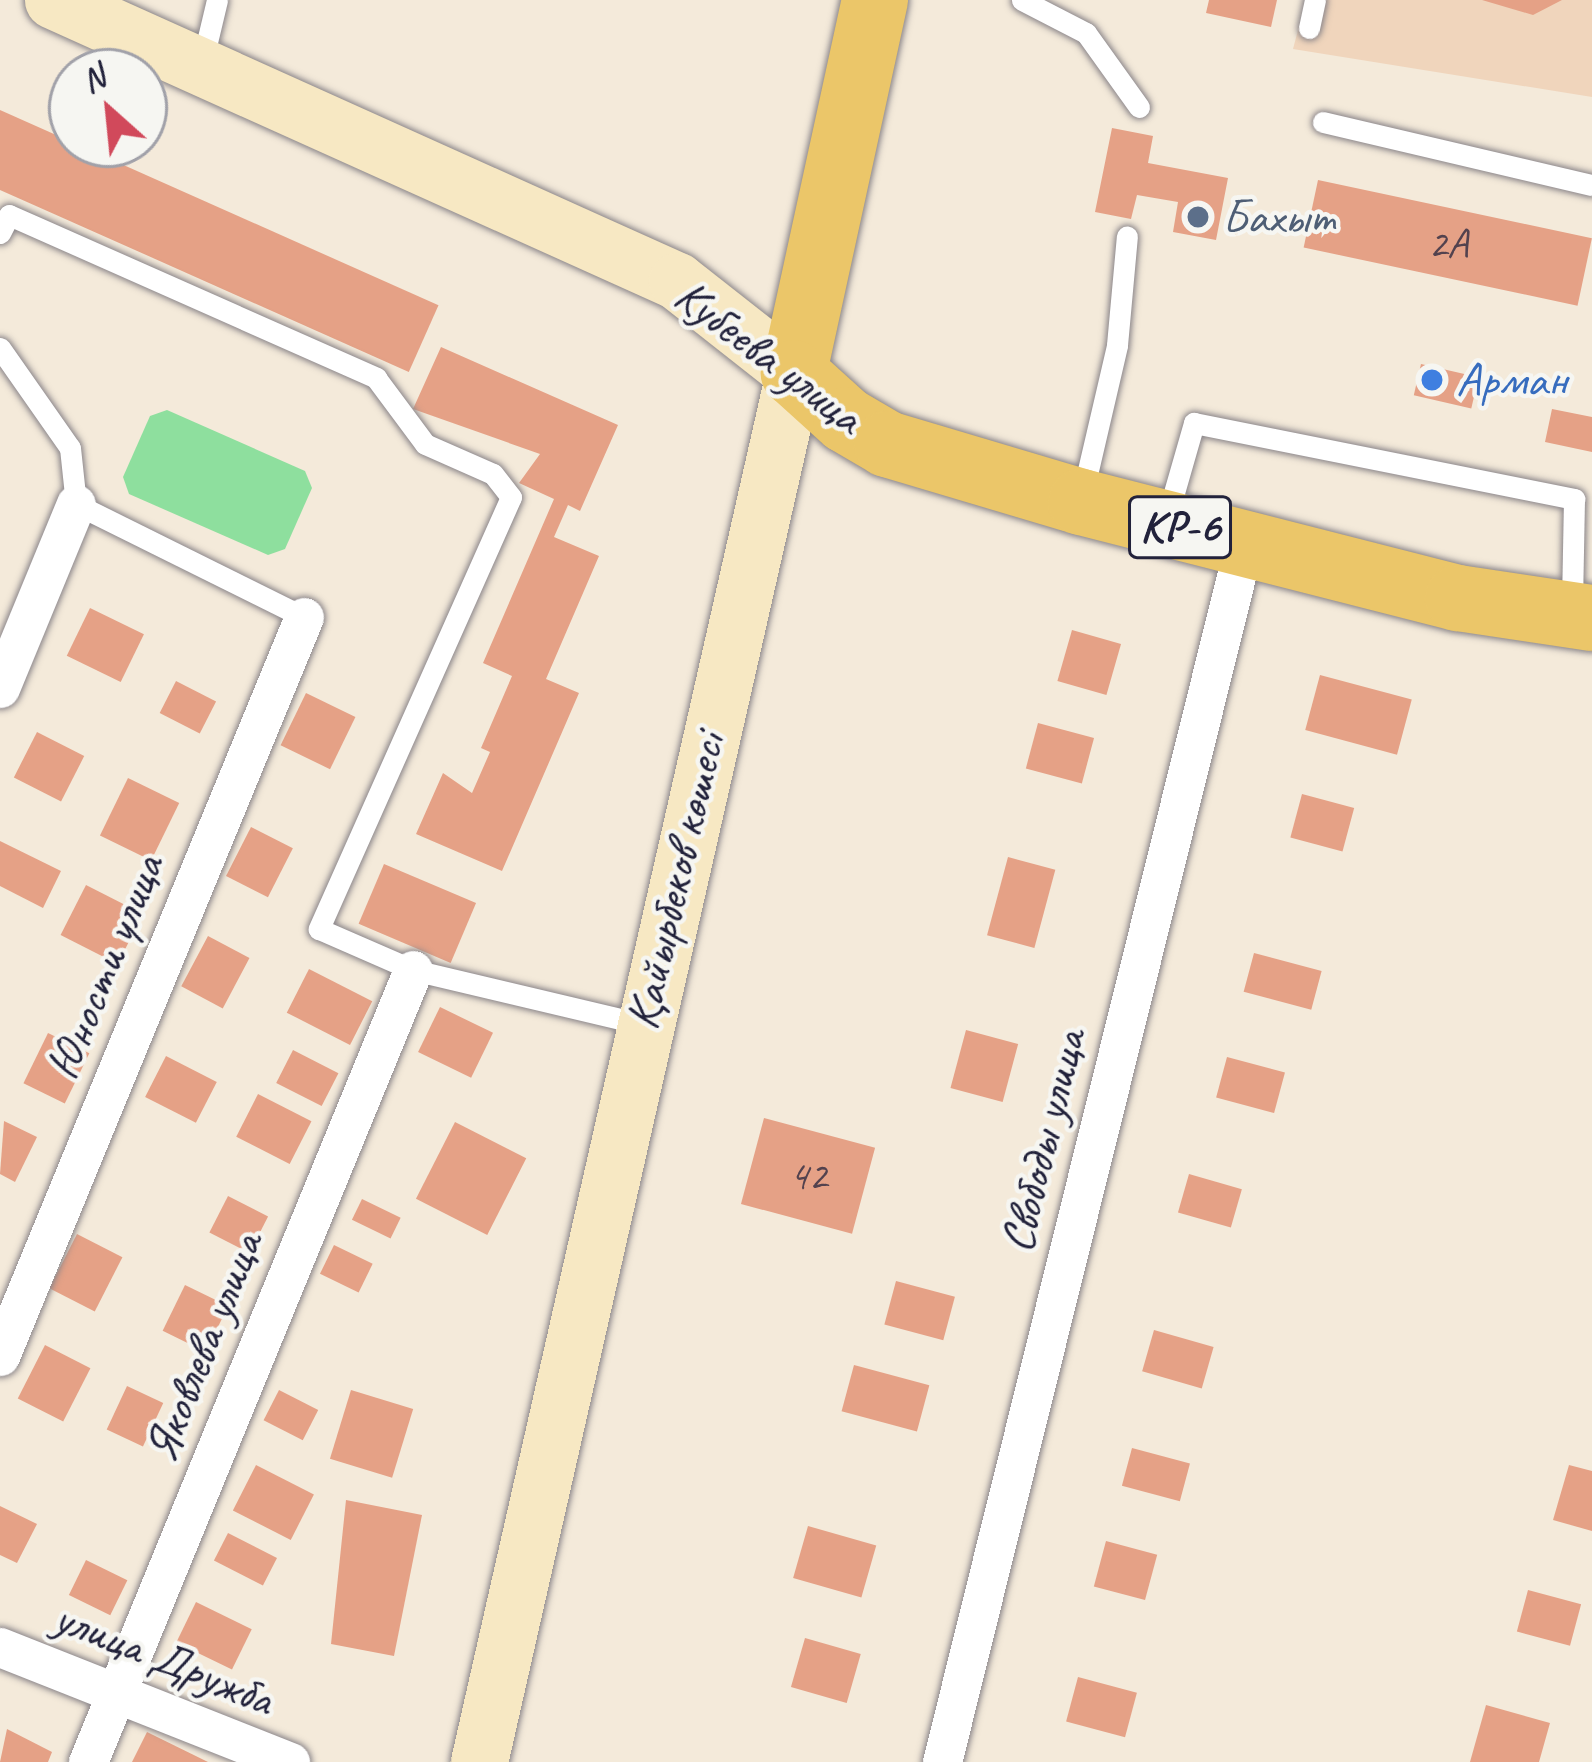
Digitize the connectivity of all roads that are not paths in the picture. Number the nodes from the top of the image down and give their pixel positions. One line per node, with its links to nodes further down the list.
1 (53, 0): 7 (main road, Кубеева улица)
2 (217, 0): 7 (lane)
3 (875, 0): 14 (highway, Қайырбеков көшесі)
4 (1022, 0): 8 (lane)
5 (1315, 0): 6 (lane)
6 (1309, 28)
7 (202, 64): 14 (main road, Кубеева улица)
8 (1139, 107)
9 (1323, 122): 10 (lane)
10 (1592, 185)
11 (0, 233): 22 (lane)
12 (1127, 236): 15 (lane)
13 (0, 348): 16 (lane)
14 (794, 374): 15 (highway, Кубеева улица / KP-6); 23 (main road, Қайырбеков көшесі)
15 (1081, 502): 17 (highway, Кубеева улица / KP-6)
16 (76, 504): 19 (lane); 21 (street)
17 (1165, 524): 18 (highway, Кубеева улица / KP-6); 20 (lane)
18 (1244, 544): 20 (highway, Кубеева улица / KP-6); 30 (street, Свободы улица)
19 (304, 617): 24 (street, Юности улица)
20 (1582, 617)
21 (0, 688)
22 (413, 970): 23 (lane); 26 (street, Яковлева улица)
23 (641, 1024): 29 (main road, Қайырбеков көшесі)
24 (0, 1356)
25 (0, 1647): 26 (street, улица Дружба)
26 (115, 1698): 27 (street, Яковлева улица); 28 (street, улица Дружба)
27 (88, 1762)
28 (290, 1762)
29 (478, 1762)
30 (942, 1762)

